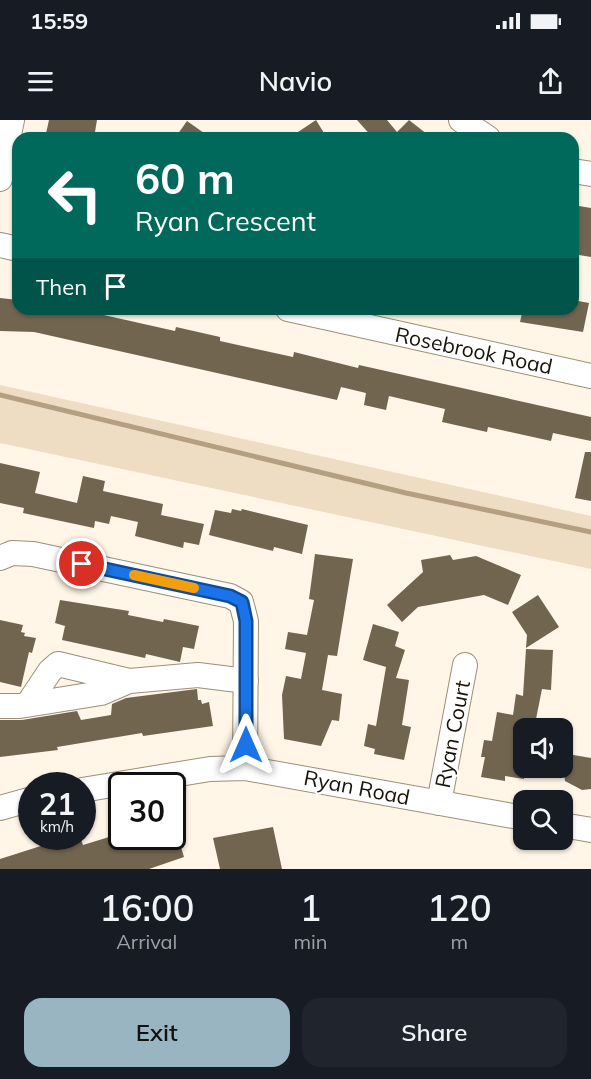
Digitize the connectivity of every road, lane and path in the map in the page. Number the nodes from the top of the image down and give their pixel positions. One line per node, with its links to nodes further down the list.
1 (12, 120): 4 (street)
2 (461, 120): 3 (street)
3 (479, 132)
4 (0, 179)
5 (315, 315): 6 (street, Rosebrook Road)
6 (591, 376)
7 (0, 558): 10 (street)
8 (465, 665): 16 (street, Ryan Court)
9 (129, 681): 10 (street); 11 (street); 11 (street)
10 (246, 681): 13 (street)
11 (28, 704): 12 (street)
12 (0, 706)
13 (245, 768): 14 (street, Ryan Road); 16 (street, Ryan Road)
14 (96, 788)
15 (18, 803): 17 (street)
16 (439, 803): 18 (street, Ryan Road)
17 (0, 808)
18 (513, 816)
19 (573, 827): 20 (street)
20 (591, 830)

